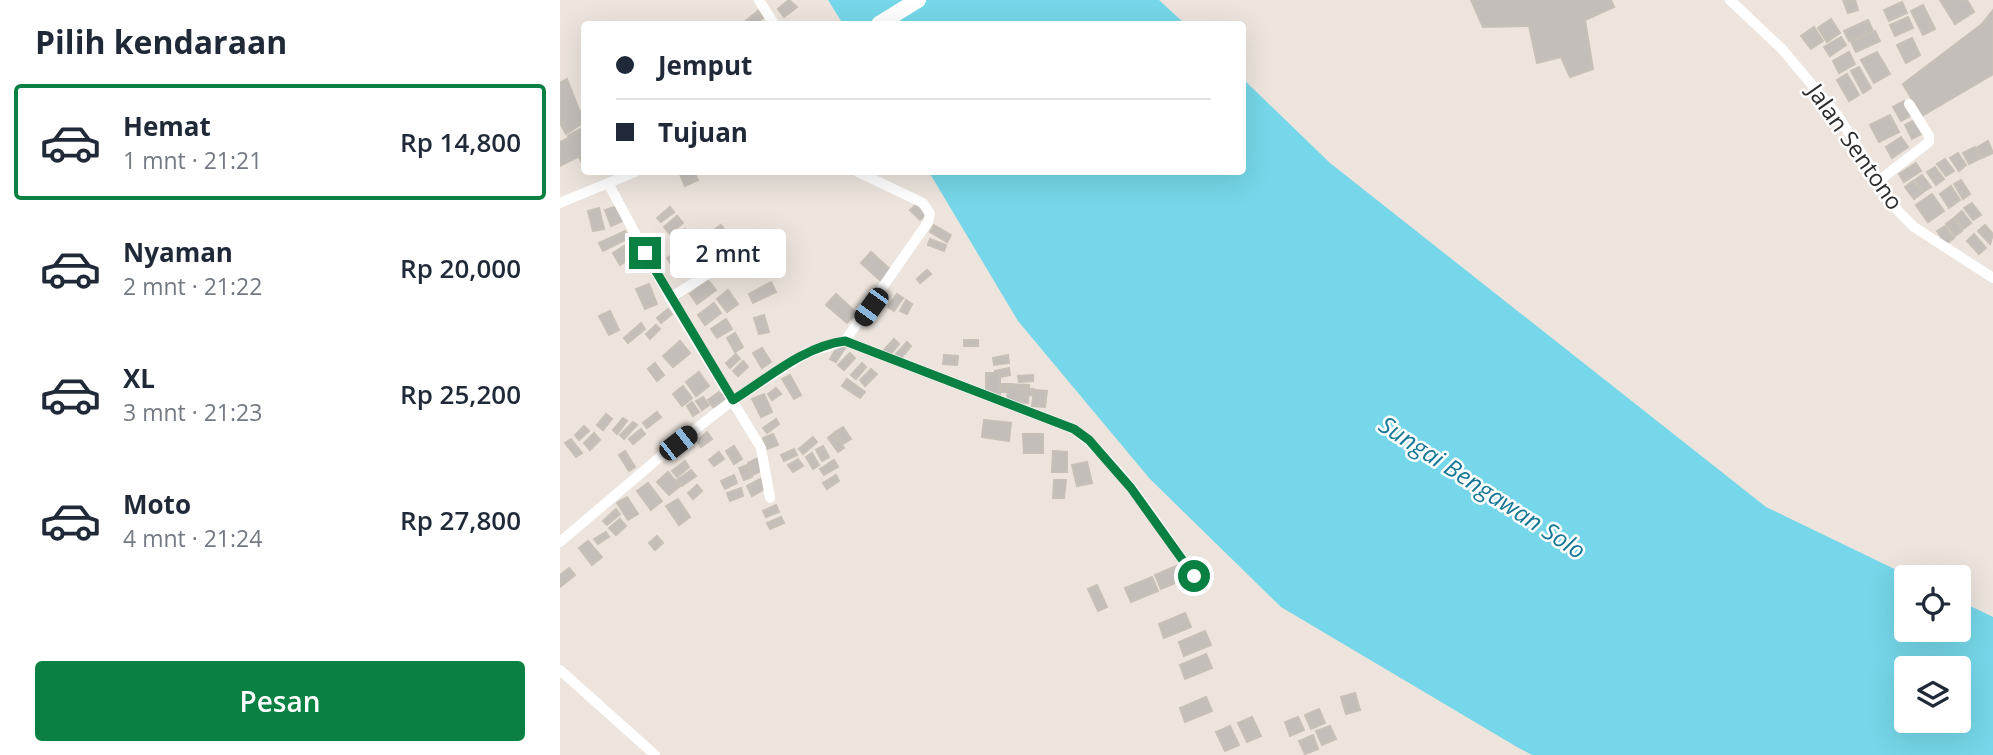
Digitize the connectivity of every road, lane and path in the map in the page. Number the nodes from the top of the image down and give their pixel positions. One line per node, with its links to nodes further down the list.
1 (759, 0): 4 (street)
2 (918, 0): 5 (street)
3 (1730, 0): 9 (street, Jalan Sentono)
4 (772, 21)
5 (883, 21)
6 (1909, 104): 9 (street)
7 (629, 175): 10 (street)
8 (864, 175): 15 (street)
9 (1881, 179): 13 (street, Jalan Sentono)
10 (609, 185): 11 (street); 14 (street)
11 (560, 203)
12 (752, 246): 14 (street)
13 (1993, 278)
14 (670, 298): 16 (street)
15 (845, 341): 16 (street); 19 (street)
16 (733, 400): 17 (street); 18 (street)
17 (770, 498)
18 (560, 542)
19 (1194, 576)
20 (560, 670): 21 (street)
21 (655, 755)

